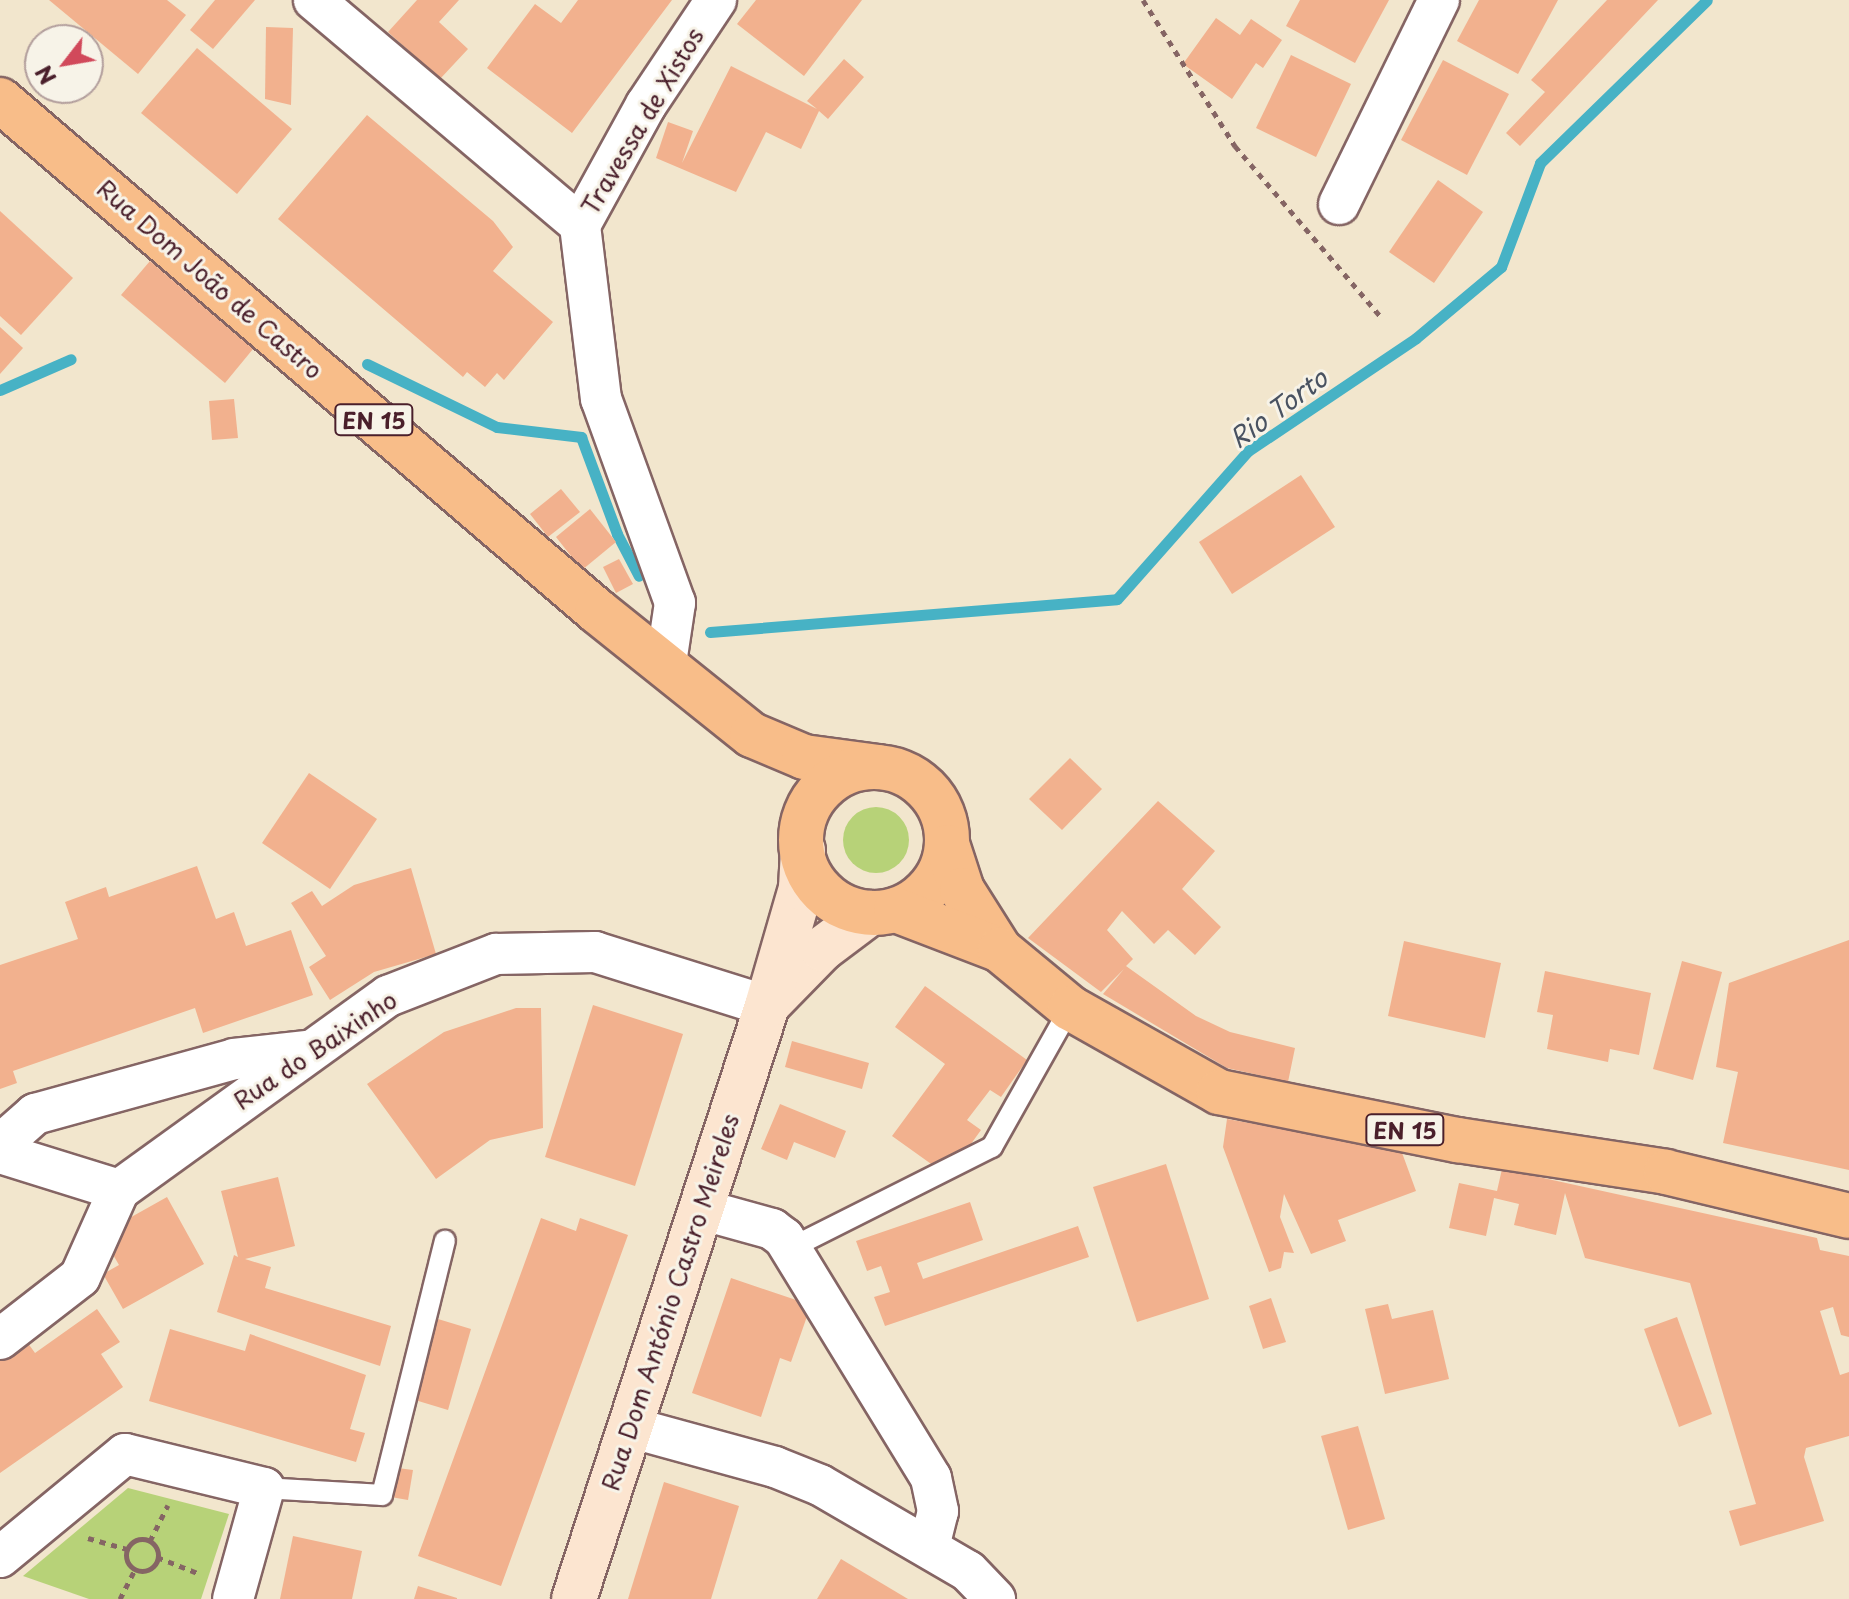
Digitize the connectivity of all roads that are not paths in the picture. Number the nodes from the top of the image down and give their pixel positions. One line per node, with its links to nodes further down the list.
1 (314, 0): 6 (street)
2 (716, 0): 6 (street, Travessa de Xistos)
3 (1439, 0): 5 (street)
4 (0, 100): 7 (main road, Rua Dom João de Castro / EN 15)
5 (1339, 204)
6 (580, 225): 7 (street, Travessa de Xistos)
7 (666, 663): 8 (main road, Rua Dom João de Castro / EN 15)
8 (752, 735): 9 (main road, Rua Dom João de Castro); 10 (main road, Rua Dom João de Castro / EN 15)
9 (878, 767): 10 (main road); 11 (main road)
10 (803, 837): 12 (main road); 14 (main road, Rua Dom António Castro Meireles)
11 (948, 847): 12 (main road); 13 (main road, EN 15)
12 (883, 911): 13 (main road); 14 (main road, Rua Dom António Castro Meireles)
13 (1000, 950): 15 (main road, EN 15)
14 (767, 1006): 16 (street, Rua do Baixinho); 20 (main road, Rua Dom António Castro Meireles)
15 (1070, 1008): 21 (main road, EN 15); 23 (lane)
16 (309, 1050): 17 (street); 19 (street, Rua do Baixinho)
17 (0, 1145)
18 (0, 1153): 19 (street)
19 (119, 1190): 24 (street, Rua do Baixinho)
20 (700, 1209): 23 (street); 25 (main road, Rua Dom António Castro Meireles)
21 (1849, 1216)
22 (445, 1241): 26 (lane)
23 (791, 1248): 27 (street)
24 (0, 1339)
25 (629, 1427): 27 (street); 30 (main road, Rua Dom António Castro Meireles)
26 (264, 1488): 28 (street); 29 (street)
27 (929, 1546): 31 (street)
28 (0, 1557)
29 (233, 1599)
30 (574, 1599)
31 (995, 1599)

